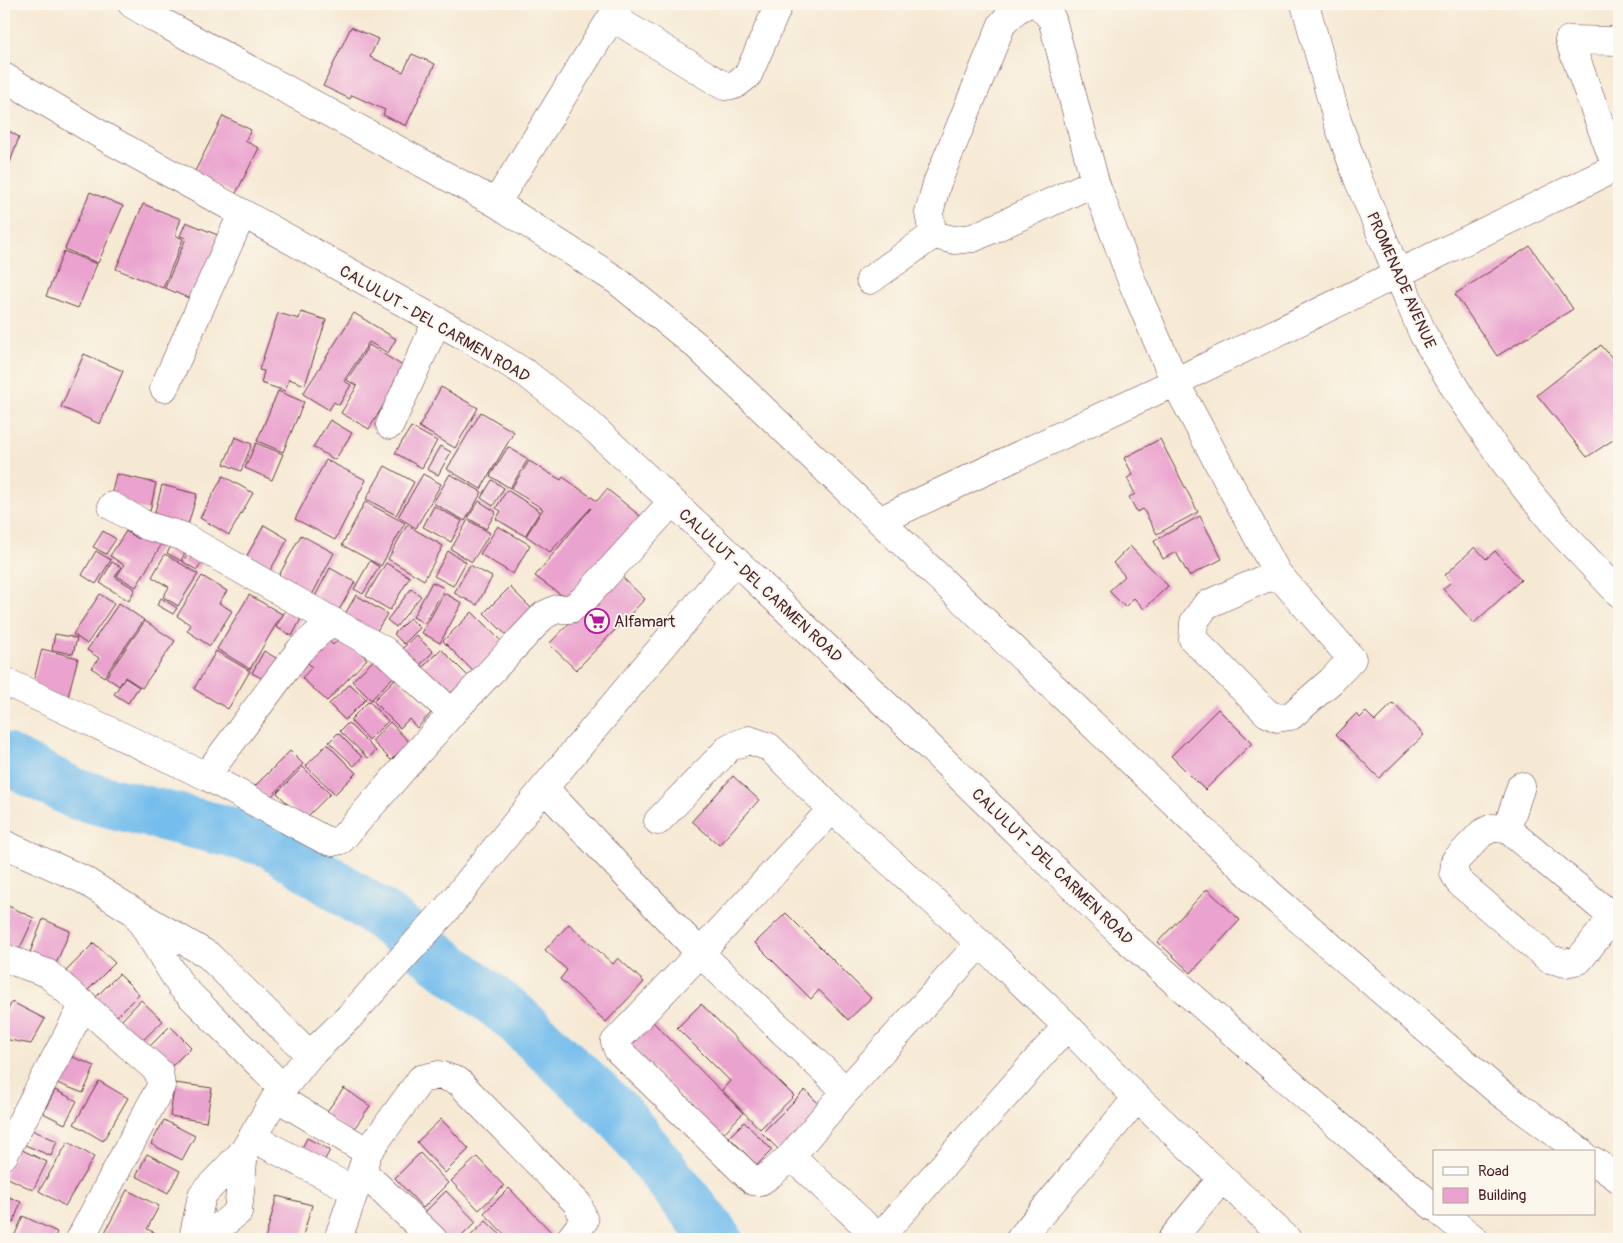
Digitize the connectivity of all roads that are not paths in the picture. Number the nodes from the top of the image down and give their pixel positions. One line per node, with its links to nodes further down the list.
1 (132, 4): 7 (street)
2 (779, 4): 6 (street)
3 (1027, 4): 14 (street)
4 (1035, 4): 11 (street)
5 (1305, 4): 15 (street, PROMENADE AVENUE)
6 (616, 10): 12 (street)
7 (162, 12): 12 (street)
8 (1619, 41): 10 (street)
9 (4, 77): 13 (street, CALULUT - DEL CARMEN ROAD)
10 (1618, 167): 15 (street)
11 (1095, 182): 14 (street); 18 (street)
12 (496, 202): 23 (street)
13 (242, 214): 17 (street, CALULUT - DEL CARMEN ROAD); 19 (street)
14 (933, 235): 16 (street)
15 (1397, 273): 18 (street); 26 (street, PROMENADE AVENUE)
16 (870, 280)
17 (437, 321): 20 (street); 21 (street, CALULUT - DEL CARMEN ROAD)
18 (1174, 382): 23 (street); 25 (street)
19 (164, 388)
20 (390, 425)
21 (672, 502): 24 (street, CALULUT - DEL CARMEN ROAD); 29 (street)
22 (112, 506): 27 (street)
23 (880, 520): 49 (street)
24 (735, 560): 32 (street); 56 (street, CALULUT - DEL CARMEN ROAD)
25 (1277, 573): 25 (street)
26 (1619, 593)
27 (331, 620): 29 (street); 30 (street)
28 (4, 681): 30 (street)
29 (452, 713): 30 (street)
30 (206, 776)
31 (1521, 786): 35 (street)
32 (544, 788): 40 (street); 44 (street)
33 (832, 809): 34 (street); 39 (street); 40 (street)
34 (658, 821)
35 (1507, 829): 38 (street); 38 (street)
36 (4, 844): 37 (street)
37 (136, 913): 44 (street); 46 (street)
38 (1616, 920)
39 (980, 943): 43 (street); 45 (street)
40 (700, 953): 45 (street); 51 (street)
41 (4, 958): 42 (street)
42 (84, 1004): 50 (street); 58 (street)
43 (1067, 1026): 47 (street); 64 (street)
44 (310, 1055): 46 (street)
45 (846, 1091): 51 (street)
46 (279, 1092): 48 (street); 53 (street)
47 (1136, 1098): 54 (street); 65 (street)
48 (248, 1145): 53 (street); 59 (street); 60 (street)
49 (1578, 1150)
50 (4, 1155)
51 (791, 1156): 64 (street)
52 (1596, 1162): 55 (street)
53 (362, 1171): 61 (street); 62 (street); 63 (street)
54 (1222, 1178): 66 (street); 67 (street)
55 (1619, 1179)
56 (1433, 1206)
57 (1445, 1216): 68 (street)
58 (80, 1239)
59 (193, 1239)
60 (204, 1239)
61 (338, 1239)
62 (433, 1239)
63 (570, 1239)
64 (879, 1239)
65 (1020, 1239)
66 (1172, 1239)
67 (1287, 1239)
68 (1474, 1239)

